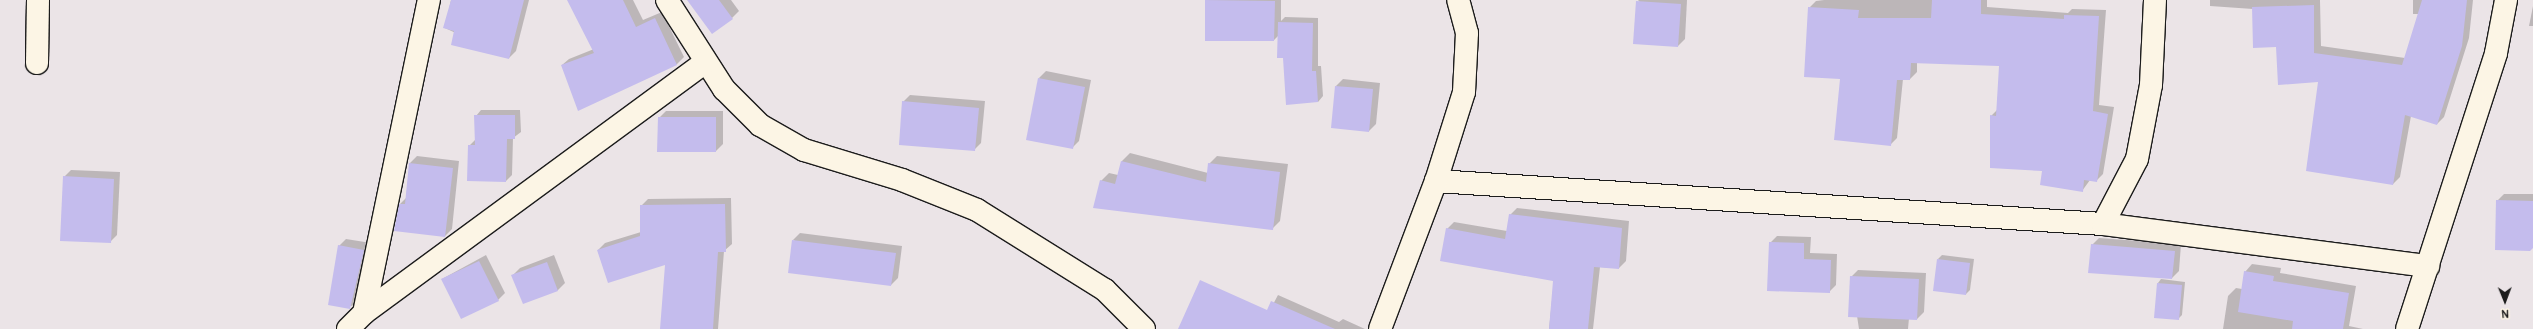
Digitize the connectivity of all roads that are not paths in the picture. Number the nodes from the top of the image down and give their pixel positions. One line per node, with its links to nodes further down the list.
1 (38, 0): 8 (street)
2 (429, 0): 12 (street)
3 (667, 0): 7 (street)
4 (1458, 0): 9 (street)
5 (2155, 0): 10 (street)
6 (2506, 0): 11 (street)
7 (706, 62): 12 (street); 14 (street)
8 (37, 63)
9 (1436, 181): 10 (street); 15 (street)
10 (2103, 224): 11 (street)
11 (2428, 266): 16 (street)
12 (364, 313): 13 (street)
13 (348, 329)
14 (1144, 329)
15 (1380, 329)
16 (2407, 329)

